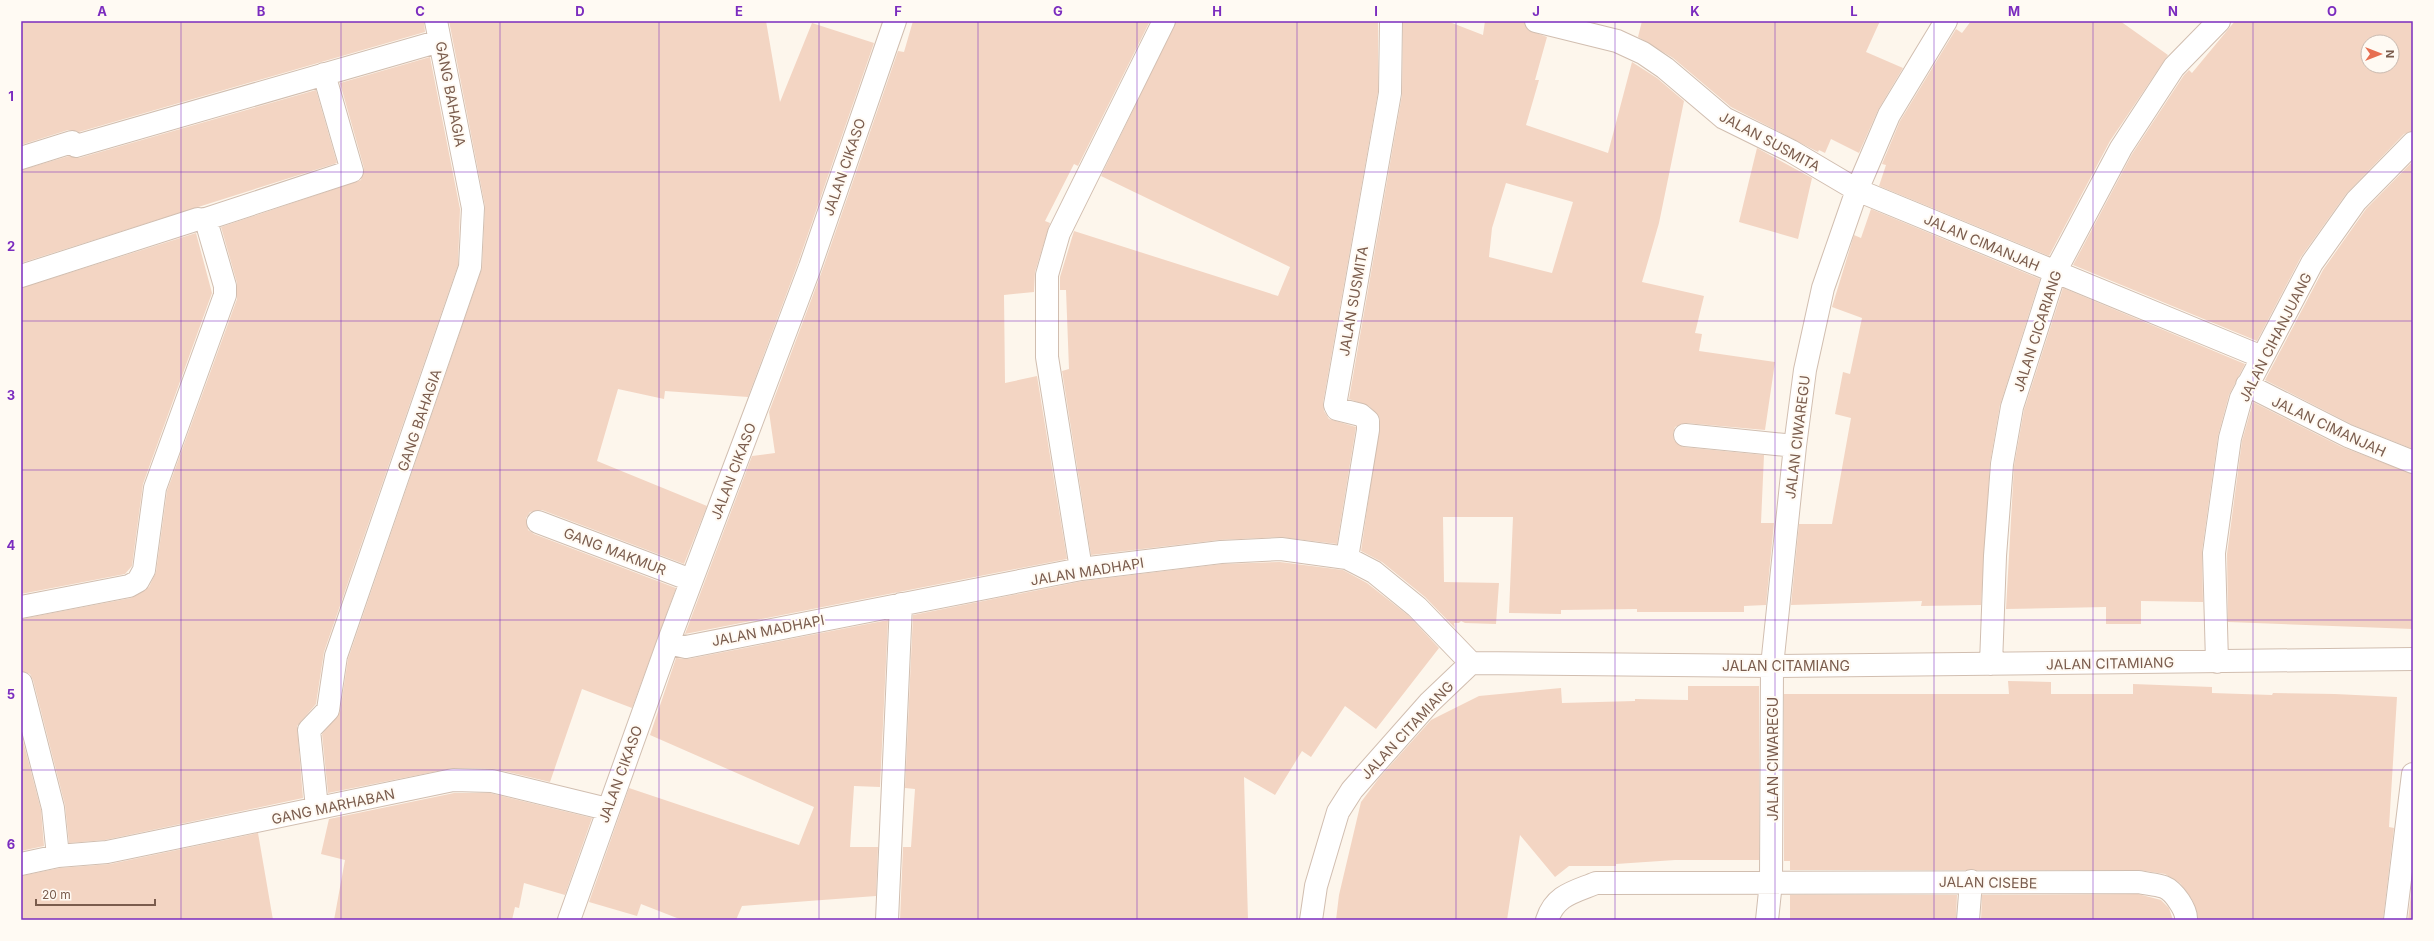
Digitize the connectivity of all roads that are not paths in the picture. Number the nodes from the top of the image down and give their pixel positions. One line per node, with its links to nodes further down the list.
1 (895, 21): 23 (street, JALAN CIKASO)
2 (1164, 21): 22 (street)
3 (1391, 21): 21 (street, JALAN SUSMITA)
4 (1536, 21): 11 (street, JALAN SUSMITA)
5 (1946, 21): 11 (street, JALAN CIWAREGU)
6 (2219, 21): 13 (street, JALAN CICARIANG)
7 (438, 31): 8 (street); 34 (street, GANG BAHAGIA)
8 (324, 74): 10 (street); 12 (street)
9 (2413, 143): 15 (street, JALAN CIHANJUANG)
10 (21, 158)
11 (1857, 190): 13 (street, JALAN CIMANJAH); 18 (street, JALAN CIWAREGU)
12 (203, 220): 14 (street); 25 (street)
13 (2055, 272): 15 (street, JALAN CIMANJAH); 30 (street, JALAN CICARIANG)
14 (21, 276)
15 (2262, 356): 16 (street, JALAN CIHANJUANG)
16 (2247, 385): 19 (street, JALAN CIMANJAH); 28 (street, JALAN CIHANJUANG)
17 (1685, 435): 18 (street)
18 (1795, 446): 31 (street, JALAN CIWAREGU)
19 (2413, 462)
20 (538, 522): 23 (street, GANG MAKMUR)
21 (1347, 558): 22 (street, JALAN MADHAPI); 29 (street, JALAN MADHAPI)
22 (1081, 569): 24 (street, JALAN MADHAPI)
23 (692, 580): 26 (street, JALAN CIKASO)
24 (901, 604): 26 (street, JALAN MADHAPI); 41 (street)
25 (21, 607)
26 (668, 643): 35 (street, JALAN CIKASO)
27 (2413, 659): 28 (street, JALAN CITAMIANG)
28 (2217, 662): 30 (street, JALAN CITAMIANG)
29 (1471, 663): 31 (street, JALAN CITAMIANG); 42 (street, JALAN CITAMIANG)
30 (1991, 664): 31 (street, JALAN CITAMIANG)
31 (1772, 666): 39 (street, JALAN CIWAREGU)
32 (21, 683): 36 (street)
33 (2413, 774): 47 (street)
34 (317, 808): 35 (street, GANG MARHABAN); 36 (street, GANG MARHABAN)
35 (607, 809): 40 (street, JALAN CIKASO)
36 (58, 856): 37 (street, GANG MARHABAN)
37 (21, 864)
38 (1971, 881): 39 (street, JALAN CISEBE); 45 (street); 46 (street, JALAN CISEBE)
39 (1771, 882): 43 (street, JALAN CISEBE); 44 (street, JALAN CIWAREGU)
40 (569, 920)
41 (887, 920)
42 (1311, 920)
43 (1547, 920)
44 (1767, 920)
45 (1968, 920)
46 (2186, 920)
47 (2395, 920)

